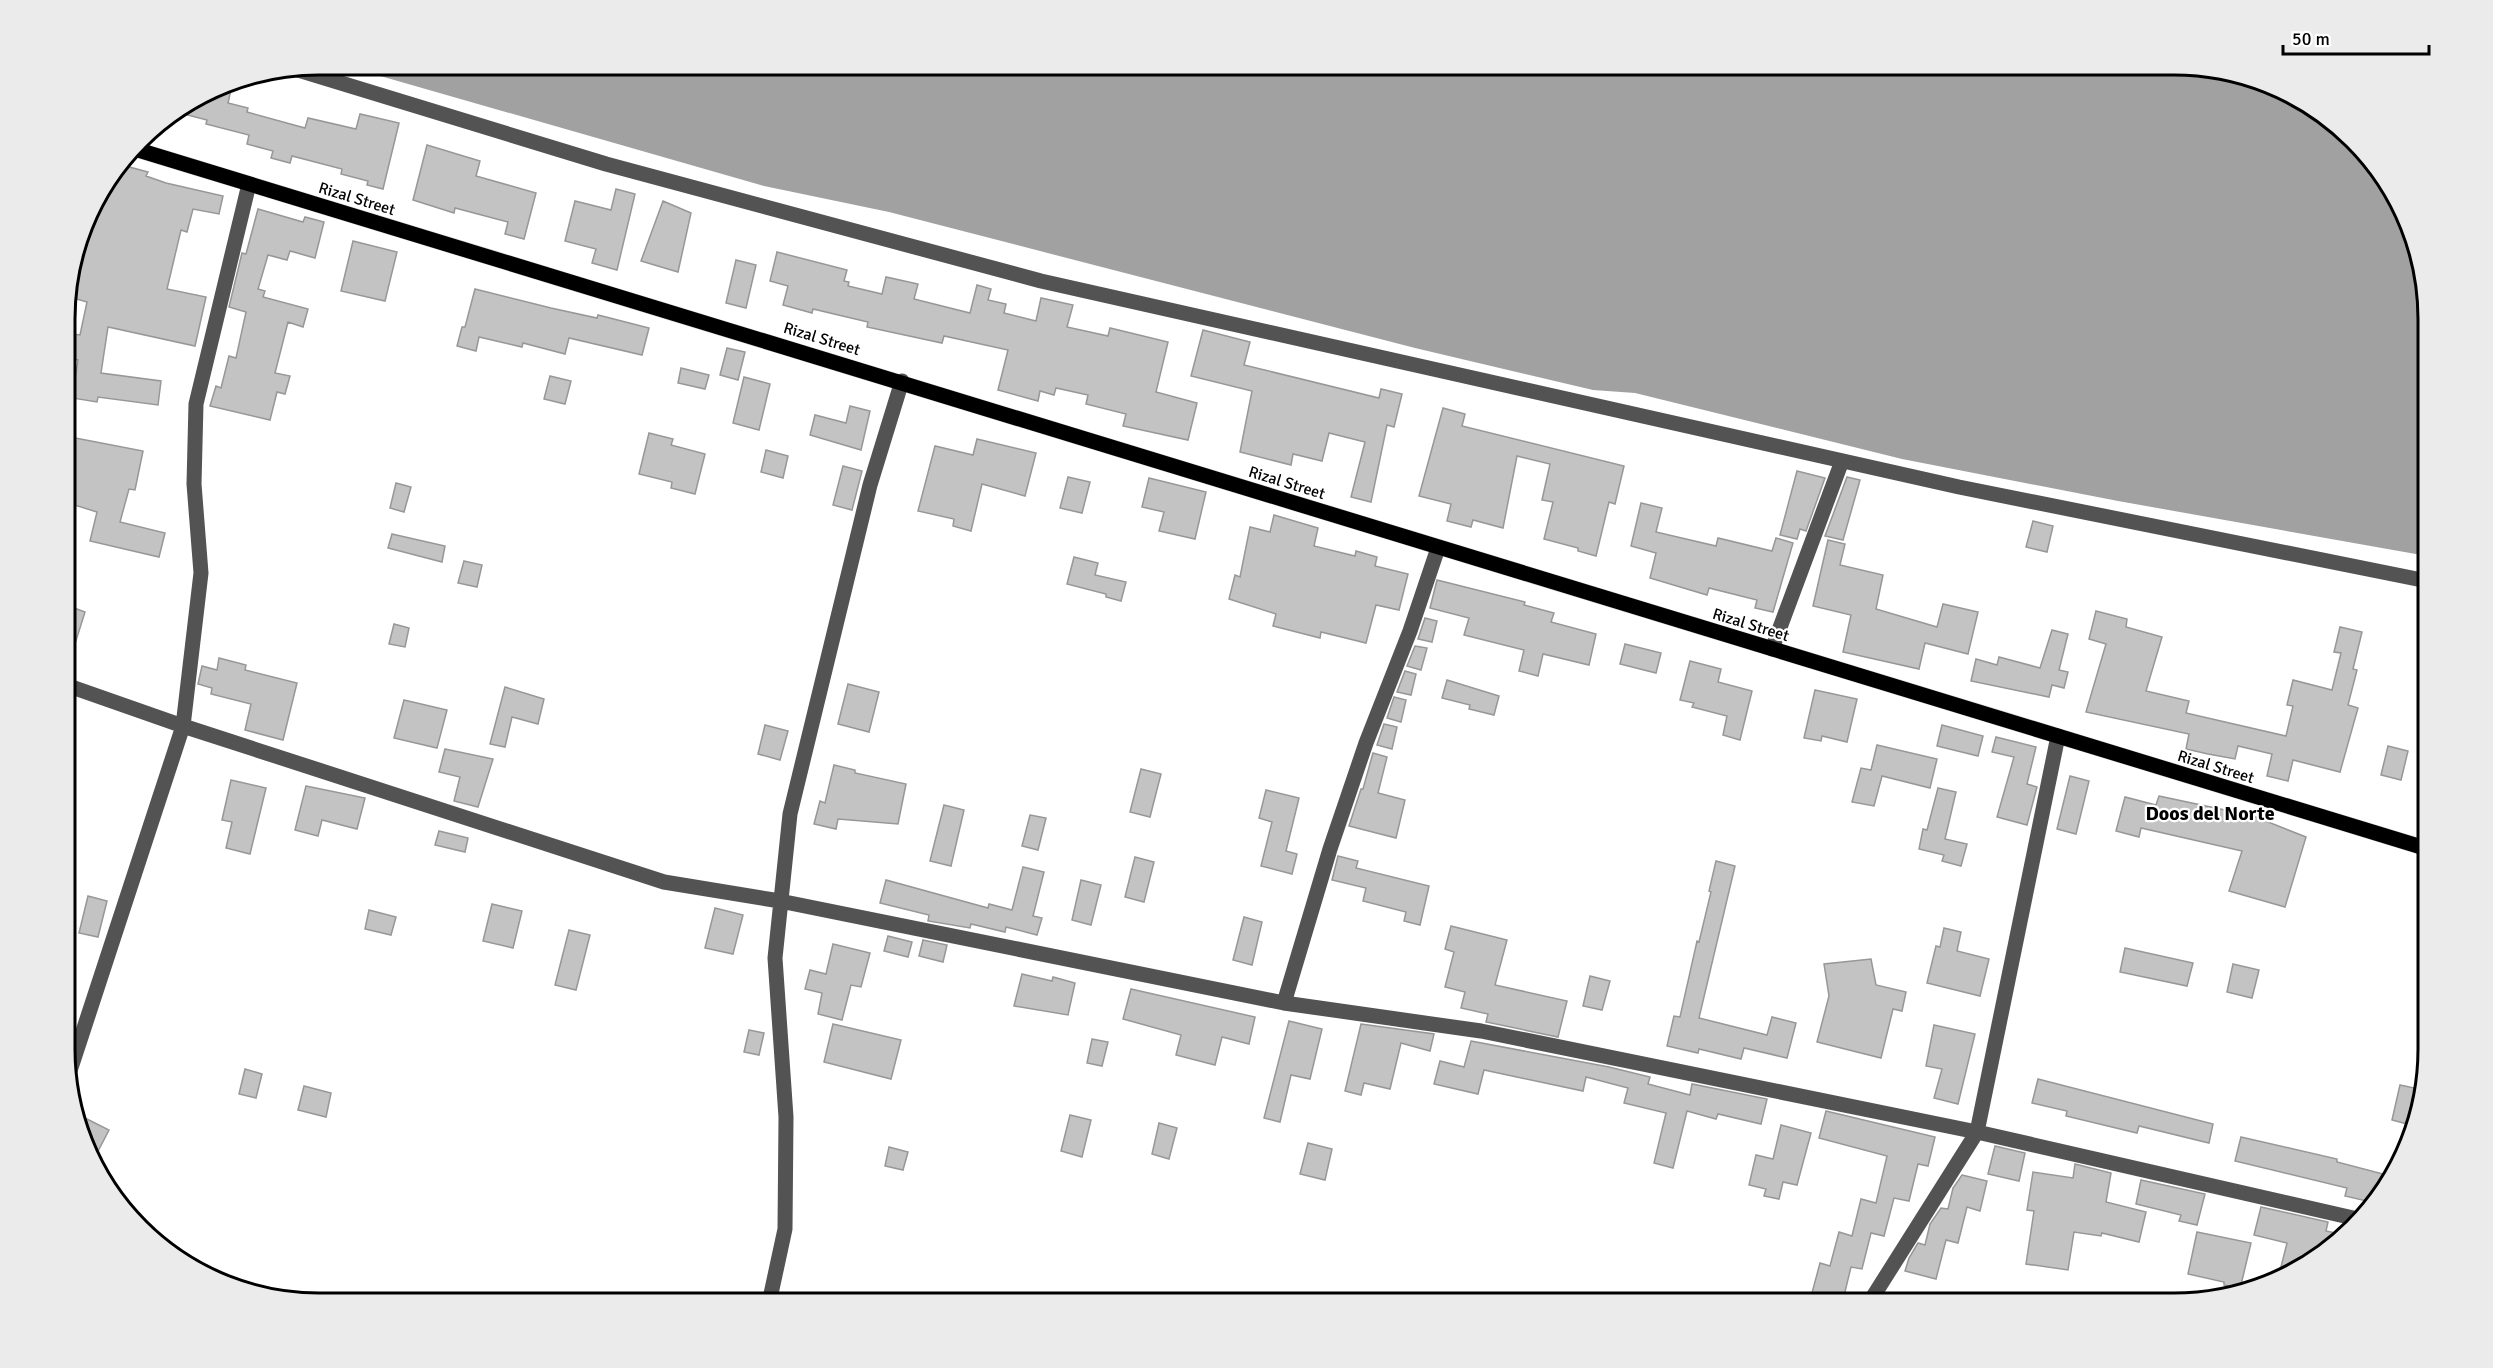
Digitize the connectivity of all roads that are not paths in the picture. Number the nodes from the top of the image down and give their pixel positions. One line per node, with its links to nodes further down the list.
1 (315, 75): 5 (street)
2 (142, 150): 3 (main road, Rizal Street)
3 (249, 184): 4 (main road, Rizal Street); 10 (street)
4 (902, 381): 6 (main road, Rizal Street); 13 (street)
5 (1842, 462): 7 (street); 8 (street)
6 (1438, 548): 8 (main road, Rizal Street); 14 (street)
7 (2418, 579)
8 (1772, 649): 11 (main road, Rizal Street)
9 (75, 688): 10 (street)
10 (183, 726): 13 (street); 15 (street)
11 (2058, 736): 12 (main road, Rizal Street); 16 (street)
12 (2418, 846)
13 (780, 901): 14 (street); 18 (street)
14 (1284, 1004): 16 (street)
15 (75, 1055)
16 (1977, 1132): 17 (street); 19 (street)
17 (2351, 1218)
18 (771, 1293)
19 (1875, 1293)

